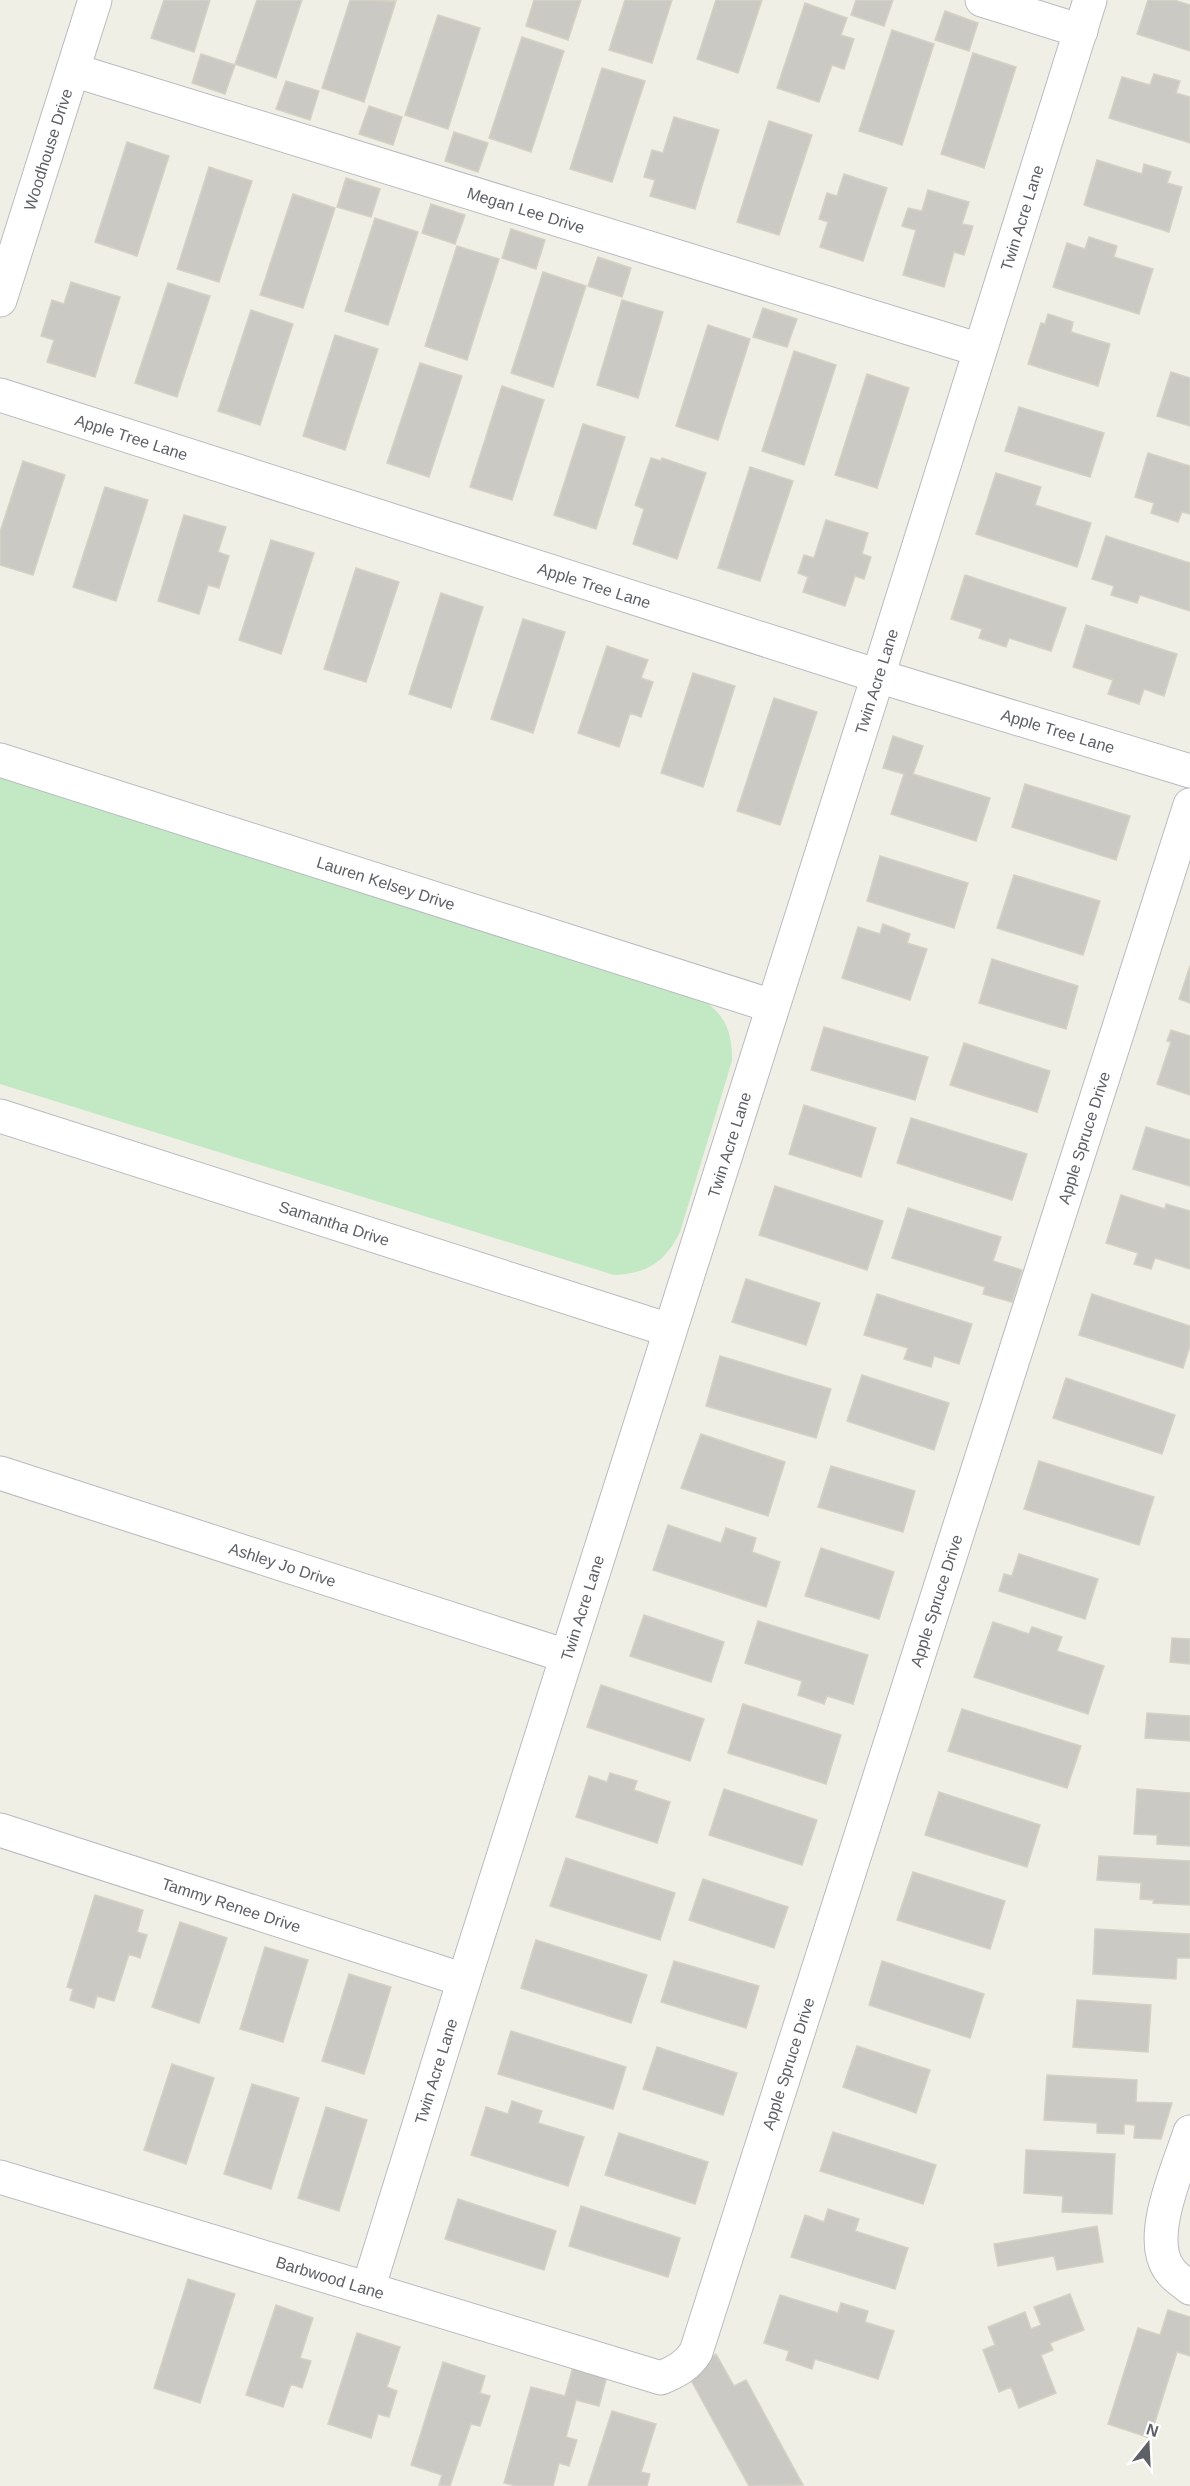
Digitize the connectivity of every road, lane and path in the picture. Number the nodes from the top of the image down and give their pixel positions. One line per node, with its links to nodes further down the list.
1 (95, 0): 5 (street, Woodhouse Drive)
2 (982, 0): 4 (street)
3 (1090, 0): 4 (street, Twin Acre Lane)
4 (1081, 31): 7 (street, Twin Acre Lane)
5 (73, 70): 6 (street, Woodhouse Drive); 7 (street, Megan Lee Drive)
6 (0, 300)
7 (981, 350): 9 (street, Twin Acre Lane)
8 (0, 395): 9 (street, Apple Tree Lane)
9 (878, 676): 11 (street, Apple Tree Lane); 13 (street, Twin Acre Lane)
10 (0, 760): 13 (street, Lauren Kelsey Drive)
11 (1190, 771)
12 (1190, 805): 24 (street, Apple Spruce Drive)
13 (772, 1006): 15 (street, Twin Acre Lane)
14 (0, 1116): 15 (street, Samantha Drive)
15 (669, 1330): 17 (street, Twin Acre Lane)
16 (0, 1473): 17 (street, Ashley Jo Drive)
17 (566, 1656): 19 (street, Twin Acre Lane)
18 (0, 1830): 19 (street, Tammy Renee Drive)
19 (464, 1980): 23 (street, Twin Acre Lane)
20 (1190, 2132): 22 (street)
21 (0, 2176): 23 (street, Barbwood Lane)
22 (1179, 2278)
23 (368, 2289): 24 (street, Barbwood Lane)
24 (661, 2378)

